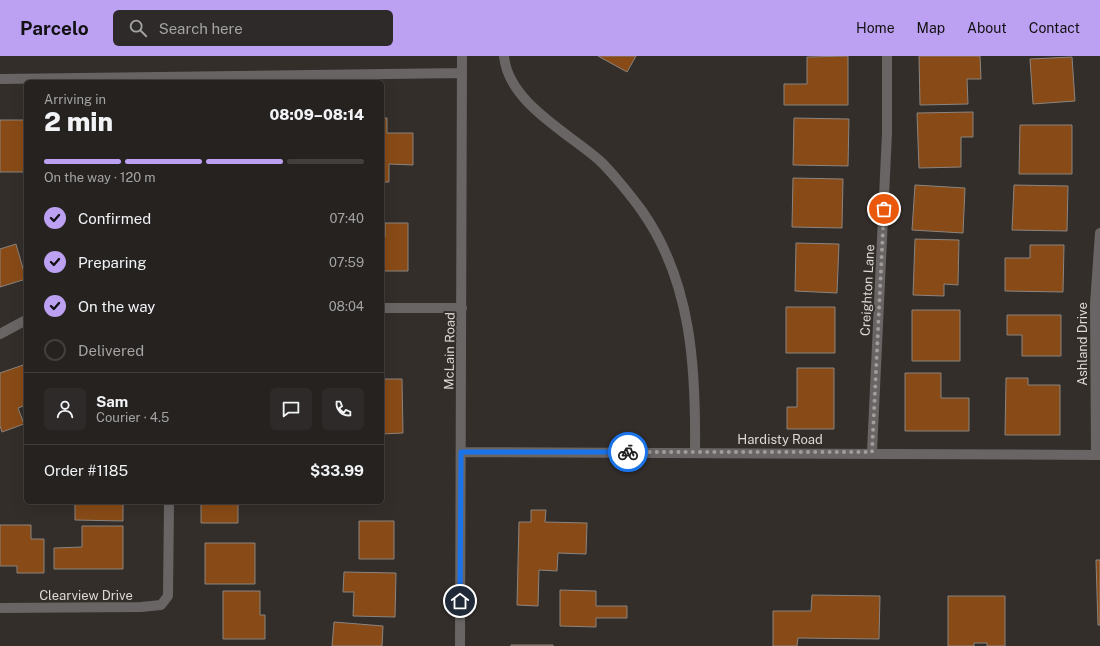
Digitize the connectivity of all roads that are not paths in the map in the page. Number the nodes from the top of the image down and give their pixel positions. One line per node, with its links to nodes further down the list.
1 (462, 56): 4 (street, McLain Road)
2 (504, 56): 12 (street)
3 (887, 56): 13 (street, Creighton Lane)
4 (462, 73): 5 (street); 8 (street, McLain Road)
5 (0, 79)
6 (1100, 233): 14 (street, Ashland Drive)
7 (384, 308): 8 (street)
8 (462, 308): 11 (street, McLain Road)
9 (24, 321): 10 (street)
10 (0, 334)
11 (461, 452): 12 (street, Hardisty Road); 17 (street, McLain Road)
12 (695, 452): 13 (street, Hardisty Road)
13 (872, 452): 14 (street, Hardisty Road)
14 (1098, 455)
15 (169, 504): 16 (street, Clearview Drive)
16 (0, 608)
17 (460, 646)

